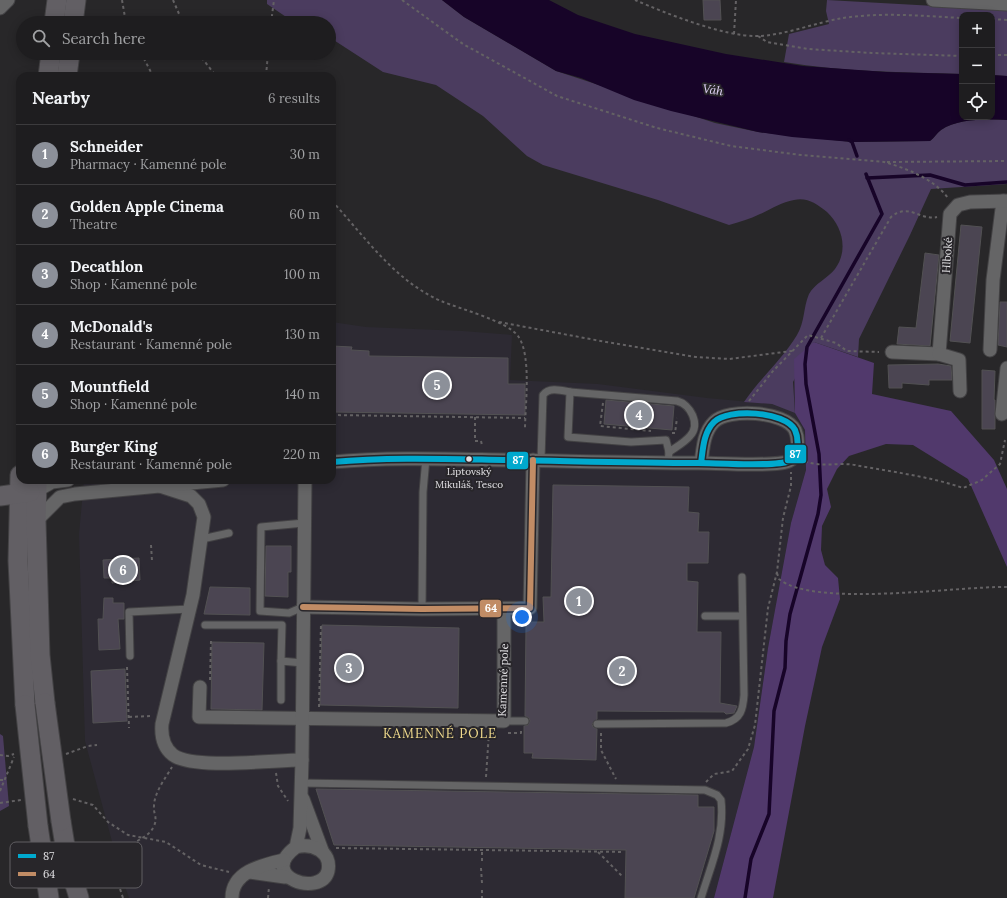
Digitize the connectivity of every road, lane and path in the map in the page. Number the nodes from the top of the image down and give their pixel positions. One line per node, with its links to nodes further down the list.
1 (8, 0): 12 (street)
2 (57, 0): 13 (main road)
3 (76, 0): 14 (main road)
4 (122, 0): 15 (path)
5 (174, 0): 16 (path)
6 (274, 0): 17 (path)
7 (402, 0): 36 (path)
8 (635, 0): 21 (path)
9 (736, 0): 21 (path)
10 (933, 0): 11 (street)
11 (1007, 4)
12 (0, 8)
13 (55, 16)
14 (75, 16)
15 (125, 16)
16 (180, 16)
17 (272, 16)
18 (959, 18): 22 (path)
19 (995, 19): 20 (path)
20 (1007, 20)
21 (734, 34): 22 (path)
22 (758, 36): 25 (path)
23 (995, 55): 24 (path)
24 (1007, 55)
25 (959, 56)
26 (50, 60): 31 (main road)
27 (69, 60): 32 (main road)
28 (145, 60): 33 (path)
29 (203, 60): 34 (path)
30 (267, 60): 35 (path)
31 (49, 72)
32 (68, 72)
33 (151, 72)
34 (213, 72)
35 (266, 72)
36 (884, 162): 37 (path); 40 (path)
37 (1007, 162)
38 (1005, 201): 40 (street); 43 (street)
39 (336, 205): 41 (path)
40 (950, 214): 42 (path); 46 (street, Hlboké)
41 (495, 321): 44 (path); 55 (path)
42 (821, 338): 44 (path); 45 (path)
43 (990, 350)
44 (792, 351): 51 (path)
45 (892, 352): 46 (street)
46 (939, 354): 48 (street)
47 (1007, 368): 52 (street)
48 (960, 391)
49 (570, 392): 50 (lane); 63 (lane); 64 (lane)
50 (603, 394): 58 (path); 63 (lane)
51 (742, 414): 65 (street); 67 (street)
52 (1002, 414)
53 (336, 415): 54 (path)
54 (476, 417): 55 (path); 61 (path)
55 (525, 418): 57 (path)
56 (677, 418): 59 (path)
57 (525, 429)
58 (651, 430)
59 (667, 432)
60 (1005, 440): 68 (path)
61 (482, 445)
62 (426, 458): 64 (street); 66 (street); 88 (lane)
63 (669, 458): 64 (street); 67 (street)
64 (537, 460): 89 (street)
65 (790, 461): 67 (street); 83 (path)
66 (336, 462)
67 (701, 463)
68 (817, 466)
69 (45, 484): 73 (street)
70 (181, 484): 72 (street)
71 (305, 484): 77 (street)
72 (160, 486): 74 (street); 80 (street)
73 (23, 490): 74 (street); 76 (main road); 78 (main road)
74 (60, 497): 76 (street)
75 (0, 504): 78 (main road)
76 (36, 520): 129 (main road, bridge)
77 (304, 523): 86 (street); 86 (lane)
78 (17, 529): 128 (main road, bridge)
79 (229, 534): 80 (lane)
80 (202, 539): 87 (street)
81 (151, 545): 82 (path)
82 (152, 561)
83 (777, 572): 85 (path); 121 (path)
84 (742, 577): 91 (lane)
85 (1007, 587)
86 (303, 607): 88 (street); 97 (street)
87 (190, 609): 95 (lane); 113 (street)
88 (422, 609): 89 (street)
89 (504, 609): 107 (street, Kamenné pole)
90 (705, 616): 91 (lane)
91 (742, 616): 106 (lane)
92 (321, 624): 103 (path)
93 (205, 625): 96 (lane)
94 (211, 641): 99 (path)
95 (130, 656)
96 (281, 661): 97 (lane); 100 (lane)
97 (303, 663): 104 (street)
98 (127, 667): 102 (path)
99 (200, 687): 104 (street, Kamenné pole)
100 (281, 700)
101 (150, 716): 102 (path)
102 (129, 717): 108 (path)
103 (319, 718): 104 (street, Kamenné pole); 107 (street, Kamenné pole)
104 (303, 719): 114 (street)
105 (523, 721): 107 (lane); 107 (path)
106 (599, 724): 120 (path)
107 (503, 727)
108 (129, 728)
109 (495, 732): 116 (path)
110 (97, 745): 112 (path)
111 (0, 755): 118 (path)
112 (63, 755)
113 (179, 758): 114 (street); 127 (path)
114 (302, 760): 119 (street)
115 (276, 768): 126 (path)
116 (486, 779)
117 (0, 780): 118 (path)
118 (6, 780): 122 (path)
119 (301, 787): 120 (lane); 131 (street); 132 (street)
120 (620, 788): 121 (lane)
121 (705, 790): 152 (lane)
122 (0, 791)
123 (66, 798): 127 (path)
124 (25, 800): 125 (path)
125 (0, 803)
126 (290, 806)
127 (143, 838): 130 (path); 139 (path)
128 (40, 842)
129 (64, 842)
130 (137, 842)
131 (296, 847): 132 (street); 136 (street)
132 (329, 850): 133 (path); 141 (street)
133 (482, 850): 134 (path); 137 (path)
134 (597, 852): 135 (path); 140 (path)
135 (624, 852)
136 (284, 860): 139 (street); 141 (street)
137 (482, 861)
138 (481, 868): 142 (path)
139 (246, 873): 141 (street); 150 (street)
140 (623, 876)
141 (285, 877)
142 (482, 883)
143 (47, 888): 147 (main road, bridge)
144 (75, 888): 148 (main road, bridge)
145 (120, 888): 149 (path)
146 (482, 890): 151 (path)
147 (49, 898)
148 (78, 898)
149 (123, 898)
150 (232, 898)
151 (482, 898)
152 (701, 898)

